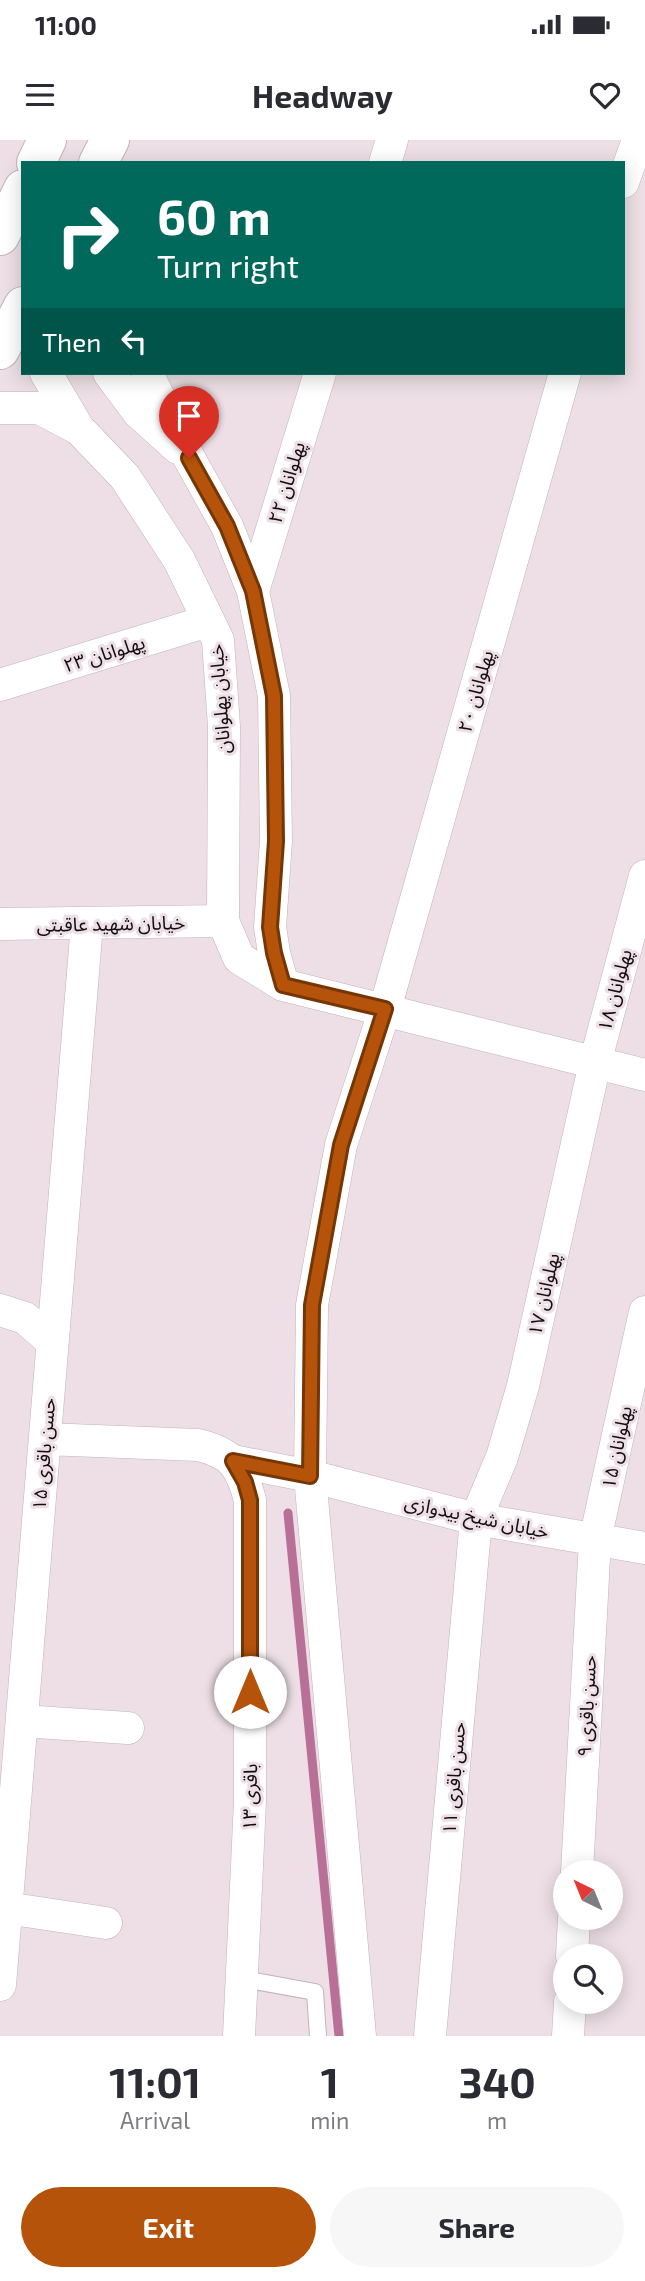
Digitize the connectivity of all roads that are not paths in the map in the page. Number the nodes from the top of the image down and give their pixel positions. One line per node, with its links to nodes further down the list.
1 (47, 140): 5 (street)
2 (110, 140): 6 (street)
3 (392, 140): 7 (street)
4 (638, 140): 8 (street)
5 (37, 161)
6 (99, 161)
7 (386, 161)
8 (625, 176)
9 (21, 193): 10 (street)
10 (0, 236)
11 (21, 310): 12 (street)
12 (0, 350)
13 (47, 375): 19 (street)
14 (110, 375): 20 (street)
15 (148, 375): 20 (street)
16 (319, 375): 21 (street, پهلوانان ۲۲)
17 (564, 375): 29 (street, پهلوانان ۲۰)
18 (0, 408): 19 (street, خیابان پهلوانان)
19 (79, 429): 22 (street, خیابان پهلوانان)
20 (189, 458): 21 (street)
21 (253, 591): 28 (street)
22 (208, 621): 23 (street, پهلوانان ۲۳); 25 (street, خیابان پهلوانان)
23 (0, 685)
24 (645, 876): 30 (street, پهلوانان ۱۸)
25 (223, 922): 27 (street, خیابان شهید عاقبتی); 28 (street, خیابان پهلوانان)
26 (0, 924): 27 (street, خیابان شهید عاقبتی)
27 (87, 924): 34 (street, حسن باقری ۱۵)
28 (283, 985): 29 (street, خیابان پهلوانان)
29 (385, 1009): 30 (street, خیابان پهلوانان); 37 (street, پهلوانان ۲۰)
30 (595, 1063): 31 (street, خیابان پهلوانان); 38 (street, پهلوانان ۱۷)
31 (645, 1075)
32 (0, 1310): 34 (street)
33 (645, 1312): 39 (street, پهلوانان ۱۵)
34 (52, 1342): 35 (street, حسن باقری ۱۵)
35 (45, 1439): 36 (street); 41 (street, حسن باقری ۱۵)
36 (233, 1461): 37 (street, خیابان شیخ بیدوازی); 46 (street, باقری ۱۳)
37 (310, 1476): 38 (street, خیابان شیخ بیدوازی); 51 (street)
38 (476, 1519): 39 (street, خیابان شیخ بیدوازی); 52 (street, حسن باقری ۱۱)
39 (595, 1540): 40 (street, خیابان شیخ بیدوازی); 43 (street, حسن باقری ۹)
40 (645, 1548)
41 (22, 1721): 42 (street); 44 (street, حسن باقری ۱۵)
42 (128, 1728)
43 (578, 1860)
44 (6, 1908): 45 (street); 47 (street, حسن باقری ۱۵)
45 (106, 1923)
46 (243, 1979): 49 (street, باقری ۱۳); 50 (lane)
47 (0, 1985)
48 (569, 2014): 53 (street)
49 (239, 2036)
50 (318, 2036)
51 (360, 2036)
52 (430, 2036)
53 (568, 2036)

